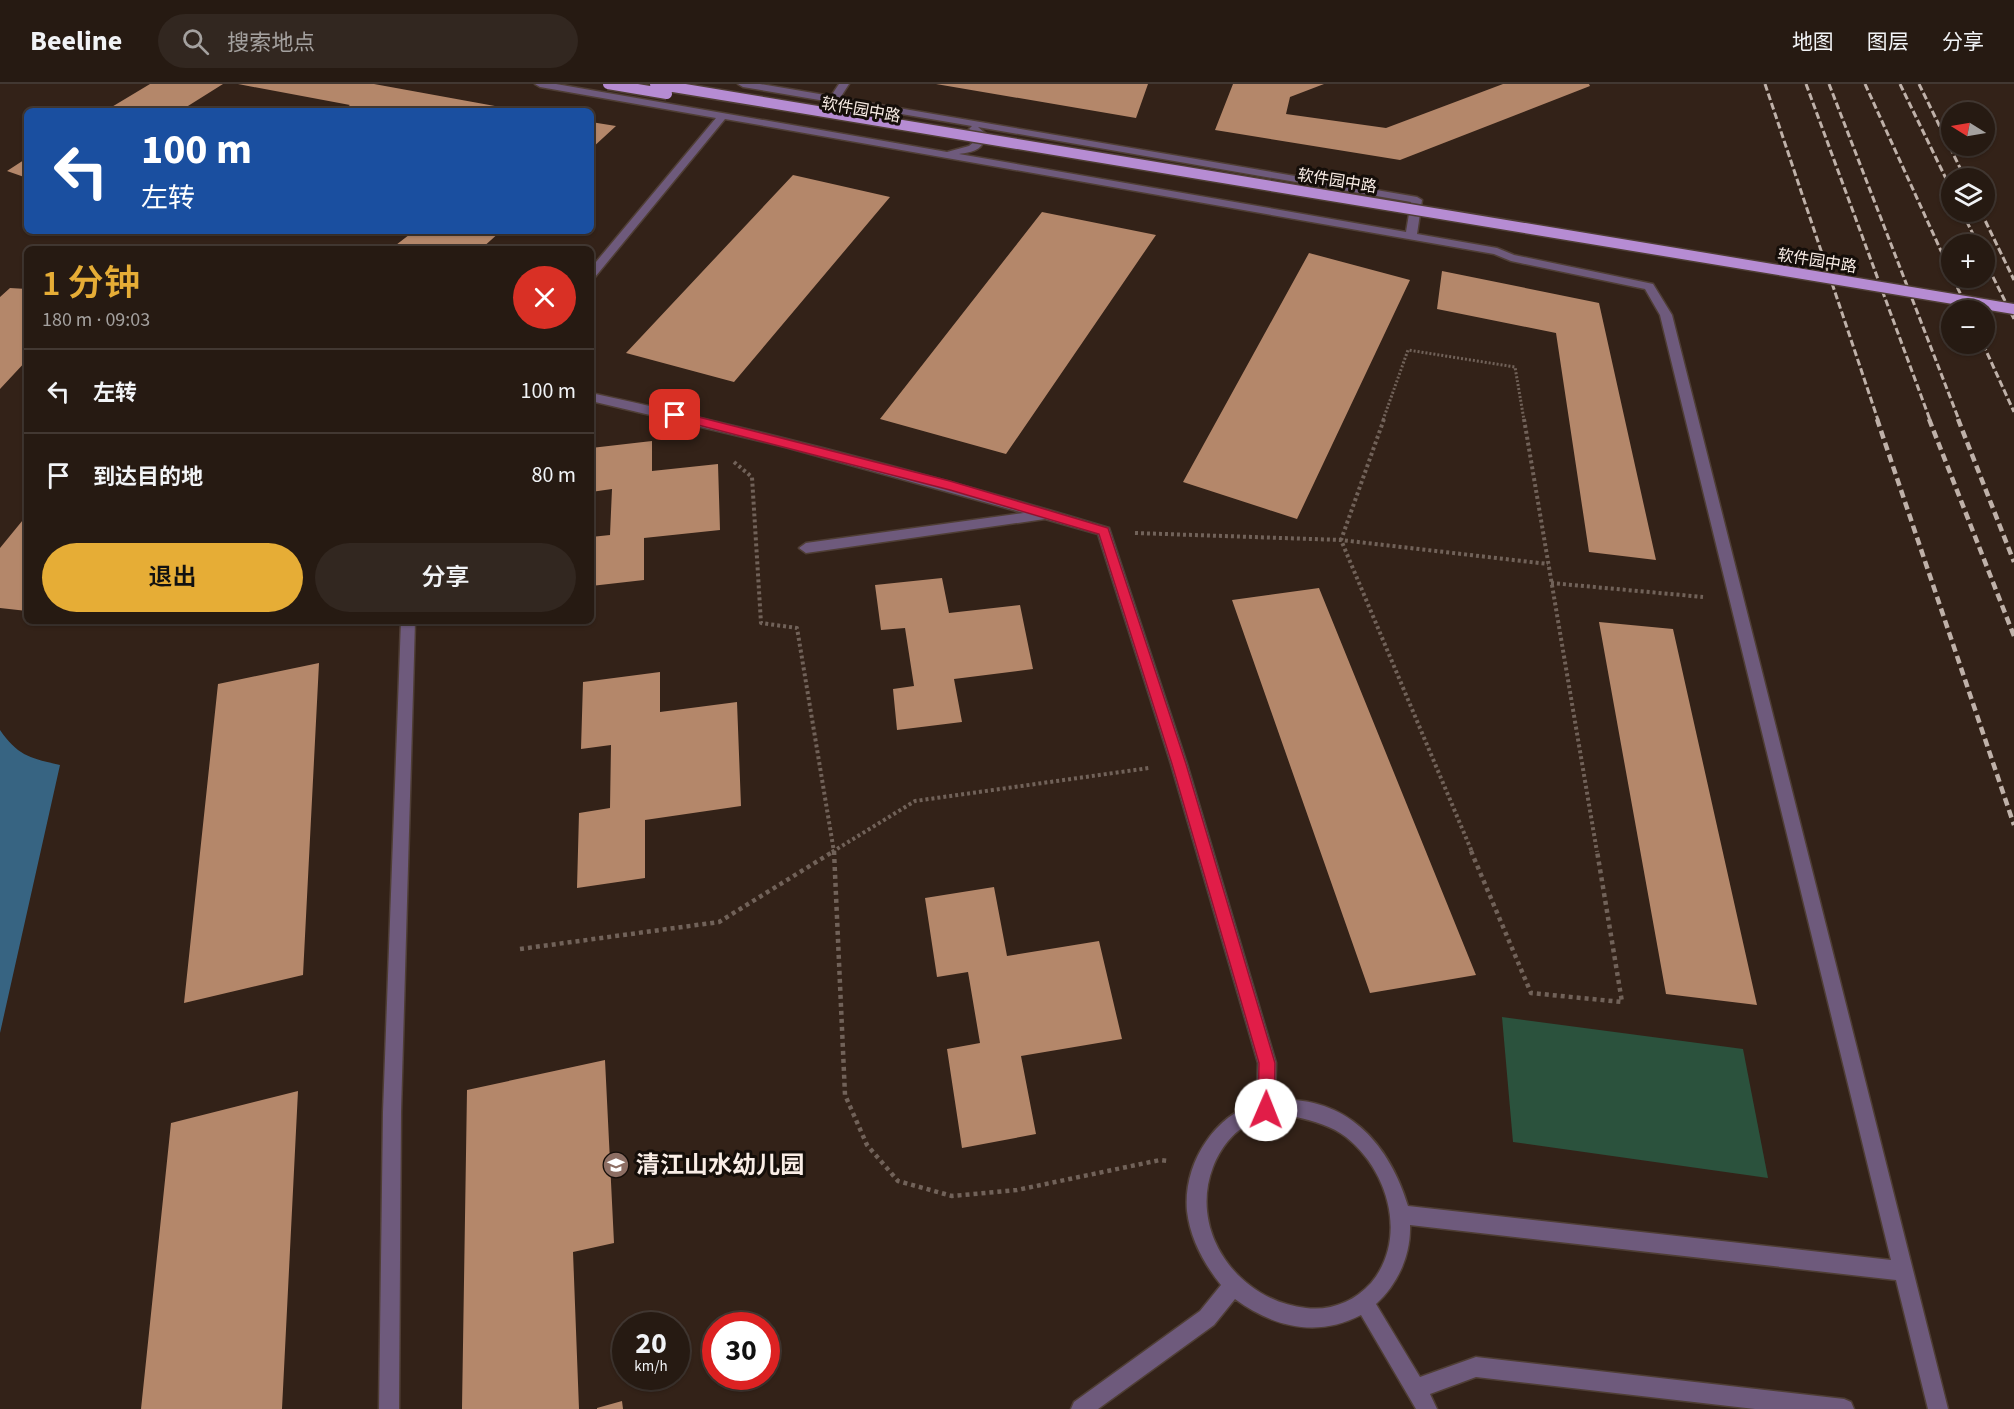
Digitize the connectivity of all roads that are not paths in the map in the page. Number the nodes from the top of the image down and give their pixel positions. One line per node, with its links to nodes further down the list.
1 (540, 84): 7 (street)
2 (608, 84): 12 (main road, 软件园中路, bridge)
3 (656, 84): 13 (main road, 软件园中路, bridge)
4 (743, 84): 6 (street)
5 (844, 84): 6 (street)
6 (834, 99): 8 (street)
7 (722, 116): 9 (street); 11 (street)
8 (952, 120): 9 (street); 10 (street)
9 (931, 153): 10 (street)
10 (1410, 236): 22 (street)
11 (594, 271)
12 (1941, 307)
13 (2014, 309)
14 (1995, 316): 15 (main road)
15 (2014, 319)
16 (594, 398): 17 (street)
17 (1045, 514): 18 (street); 20 (street)
18 (806, 548)
19 (408, 624): 26 (street)
20 (1266, 1110): 21 (street); 23 (street)
21 (1401, 1215): 22 (street); 24 (street)
22 (1904, 1271): 30 (street)
23 (1233, 1286): 24 (street); 27 (street)
24 (1365, 1304): 25 (street)
25 (1415, 1389): 28 (street); 29 (street)
26 (389, 1409)
27 (1081, 1409)
28 (1427, 1409)
29 (1844, 1409)
30 (1938, 1409)

